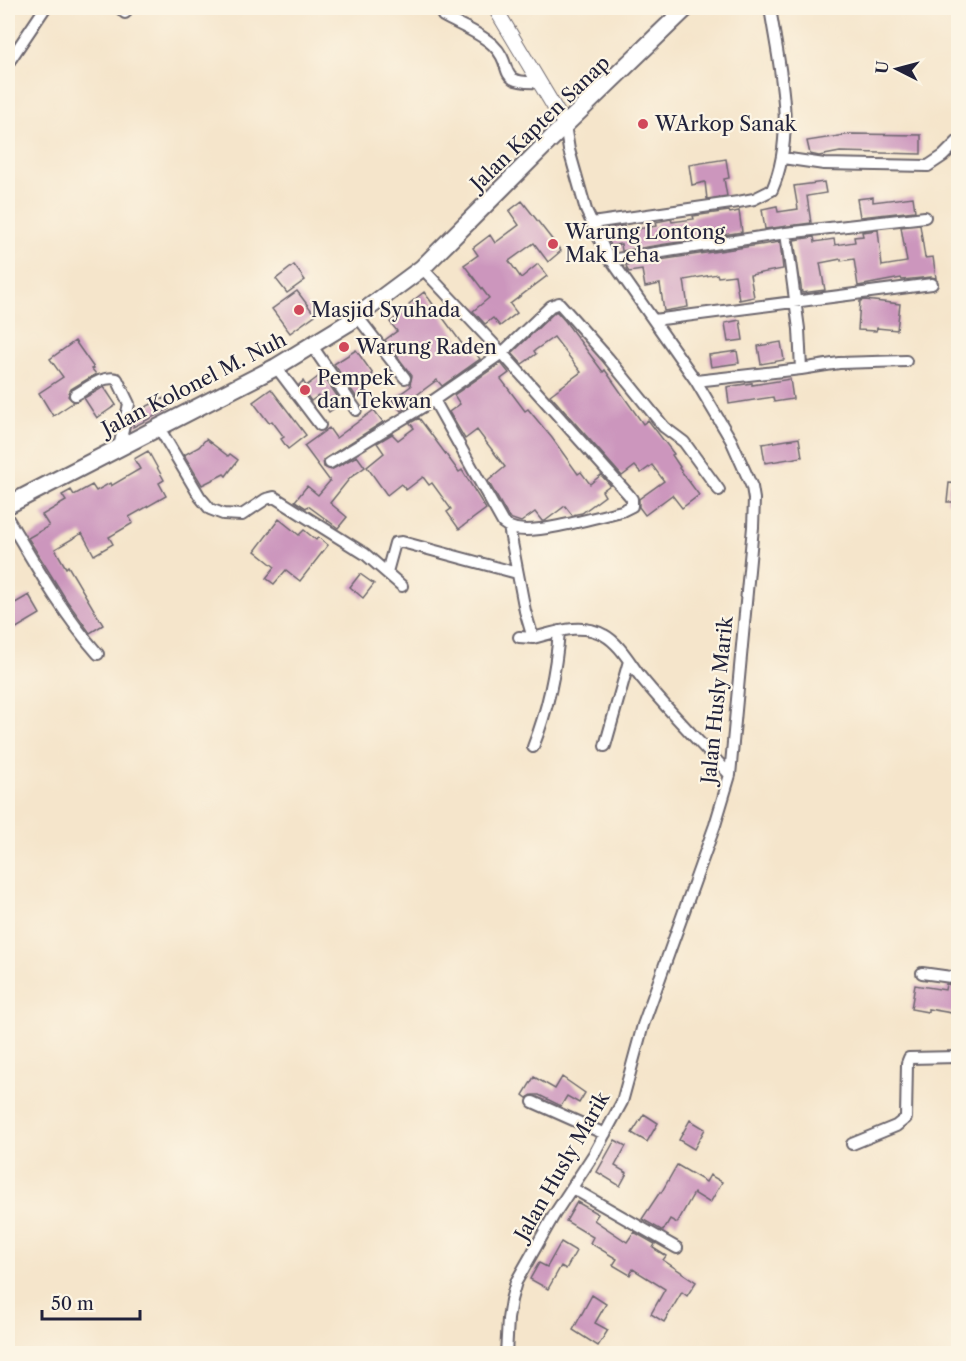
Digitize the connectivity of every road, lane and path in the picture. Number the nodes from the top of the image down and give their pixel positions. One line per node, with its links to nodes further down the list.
1 (44, 8): 6 (street)
2 (495, 8): 7 (street)
3 (686, 8): 8 (main road, Jalan Kapten Sanap)
4 (770, 8): 10 (street)
5 (443, 16): 7 (street)
6 (8, 63)
7 (539, 82): 8 (street)
8 (565, 125): 12 (street, Jalan Husly Marik); 15 (main road, Jalan Kapten Sanap)
9 (958, 141): 10 (street)
10 (783, 158): 12 (street)
11 (925, 217): 13 (street)
12 (592, 223): 14 (street, Jalan Husly Marik)
13 (786, 233): 14 (street); 17 (street)
14 (610, 260): 19 (street, Jalan Husly Marik)
15 (422, 268): 18 (main road, Jalan Kolonel M. Nuh); 21 (street)
16 (932, 284): 17 (street)
17 (795, 301): 19 (street); 24 (street)
18 (357, 316): 20 (main road, Jalan Kolonel M. Nuh); 25 (street)
19 (654, 320): 26 (street, Jalan Husly Marik)
20 (312, 346): 23 (main road, Jalan Kolonel M. Nuh); 29 (street)
21 (502, 352): 28 (street); 34 (street); 36 (street)
22 (906, 361): 24 (street)
23 (276, 367): 30 (street); 31 (main road, Jalan Kolonel M. Nuh)
24 (801, 369): 26 (street)
25 (405, 378)
26 (696, 381): 47 (street, Jalan Husly Marik)
27 (75, 395): 32 (street)
28 (434, 400): 33 (street); 36 (street)
29 (356, 410)
30 (320, 425)
31 (158, 426): 32 (main road, Jalan Kolonel M. Nuh); 37 (street)
32 (119, 447): 35 (main road, Jalan Kolonel M. Nuh)
33 (330, 463)
34 (719, 490)
35 (8, 507): 43 (street)
36 (509, 527): 38 (street)
37 (387, 572): 38 (street); 39 (street)
38 (518, 573): 42 (street)
39 (402, 586)
40 (559, 632): 42 (street); 44 (street); 46 (street)
41 (519, 637): 42 (street)
42 (533, 638)
43 (98, 654)
44 (629, 661): 45 (street); 47 (street)
45 (605, 746)
46 (533, 747)
47 (730, 775): 52 (street, Jalan Husly Marik)
48 (922, 973): 49 (street)
49 (958, 978)
50 (958, 1057): 53 (street)
51 (533, 1102): 52 (street)
52 (605, 1134): 54 (street, Jalan Husly Marik)
53 (852, 1144)
54 (572, 1188): 55 (street); 56 (street, Jalan Husly Marik)
55 (678, 1248)
56 (506, 1353)

